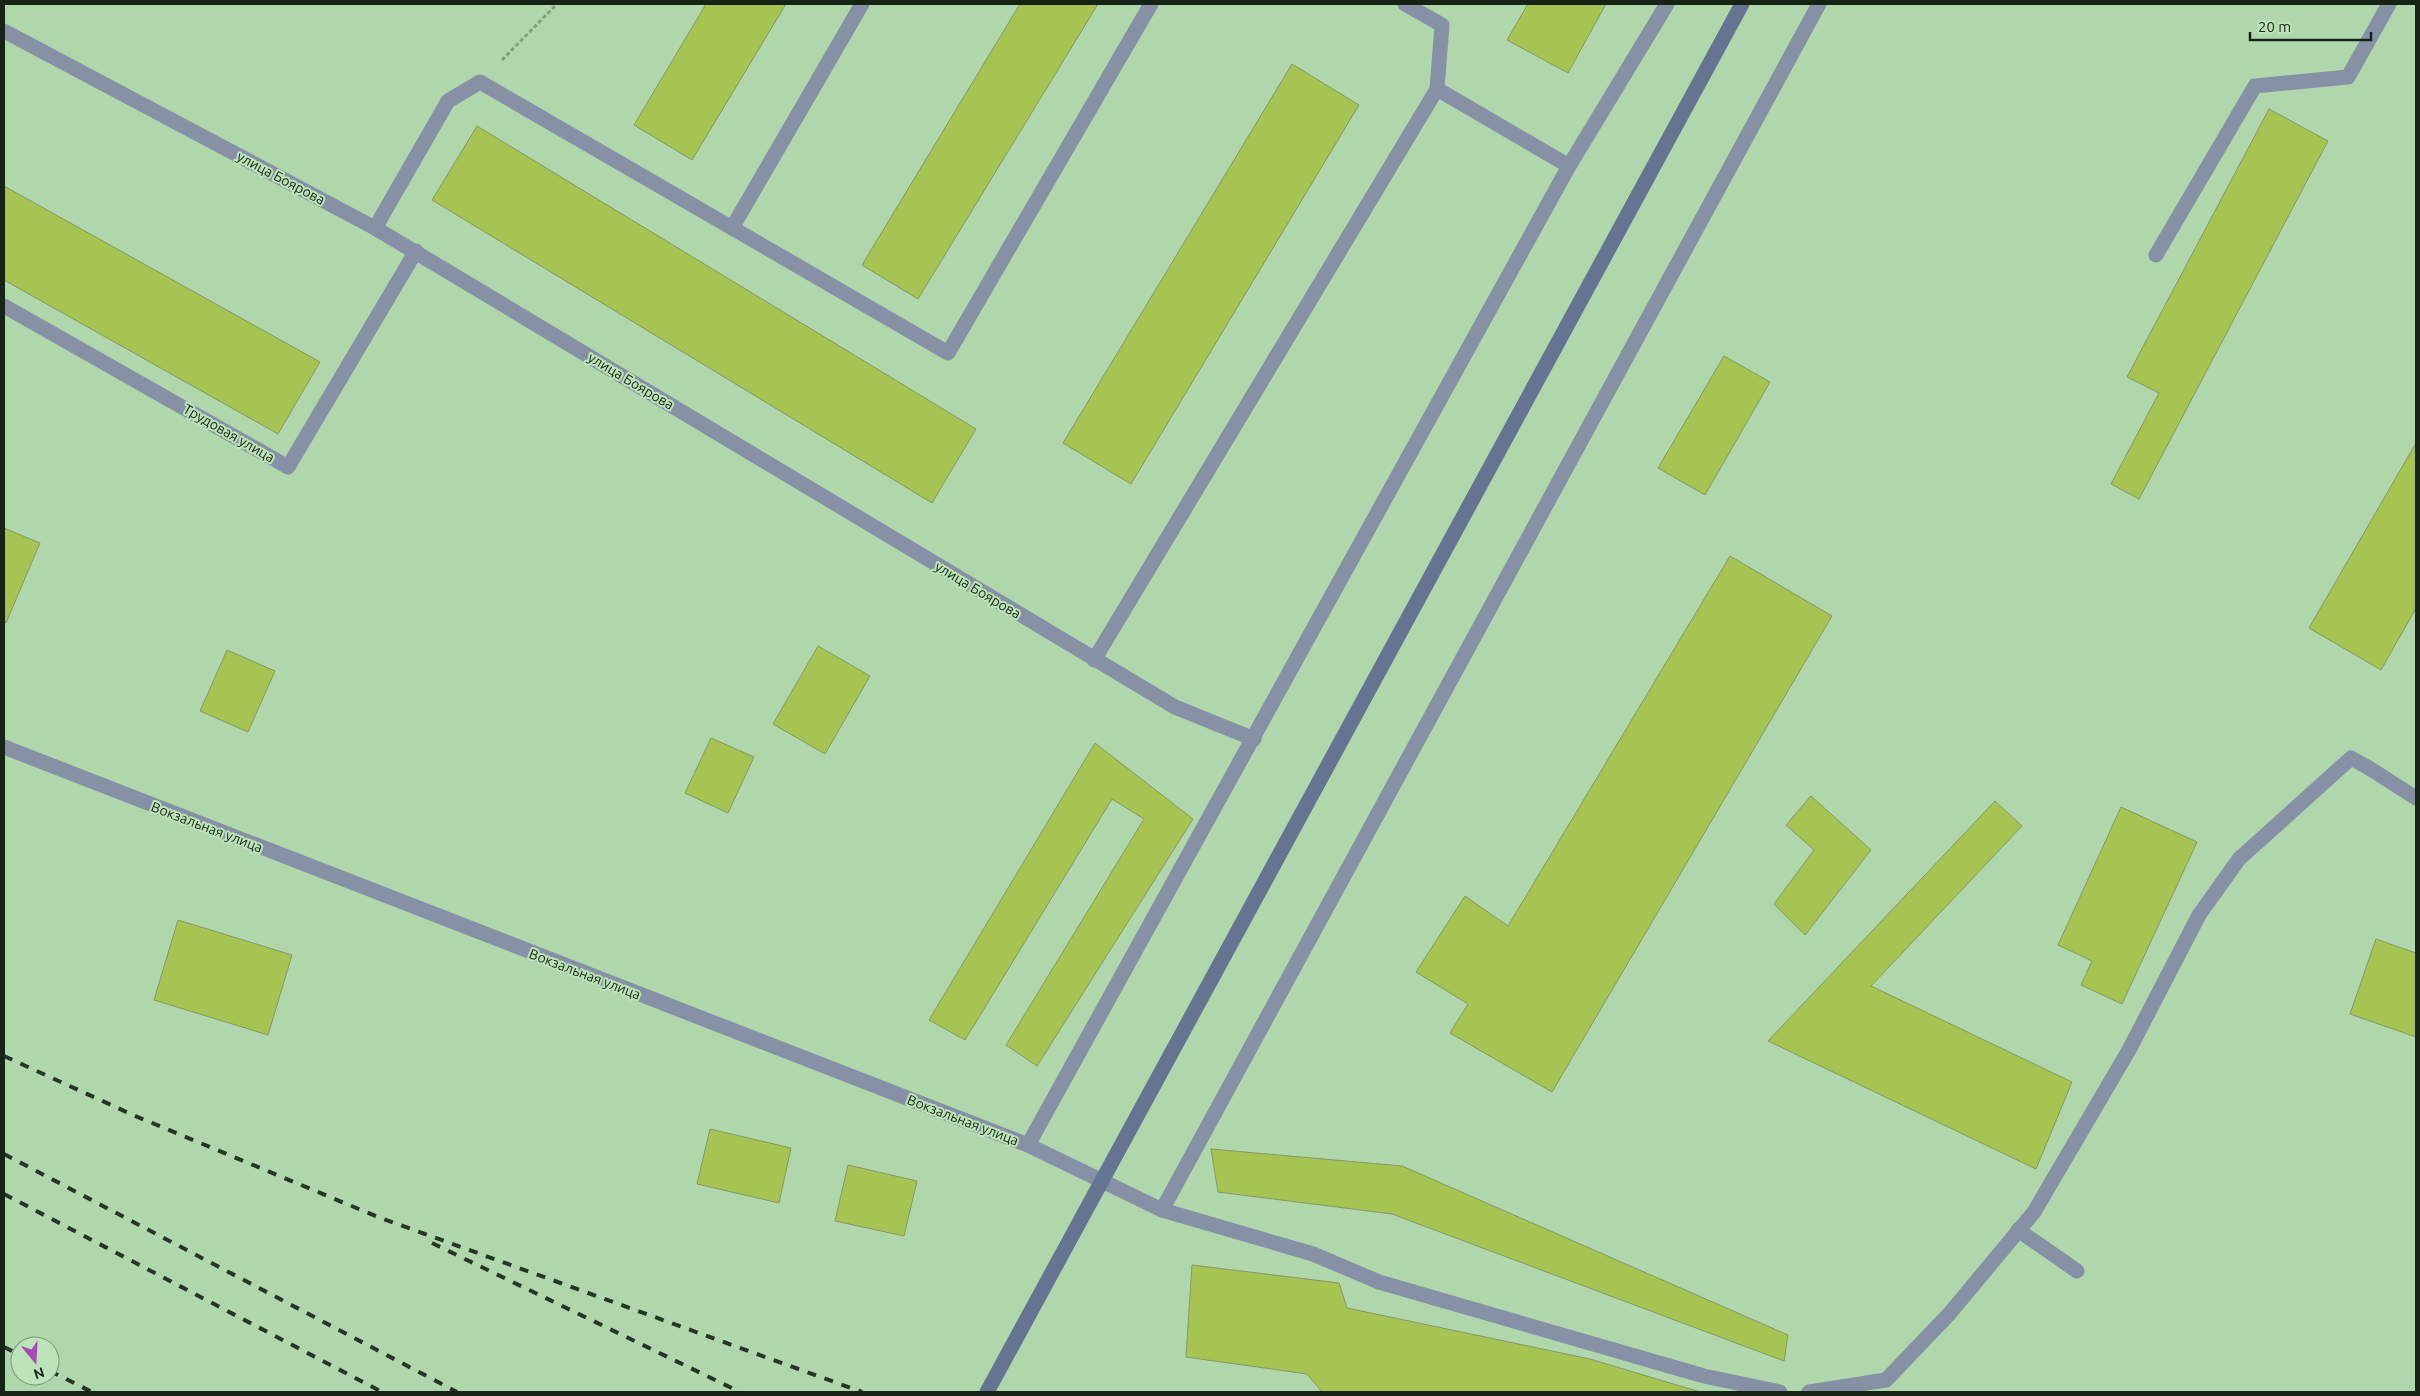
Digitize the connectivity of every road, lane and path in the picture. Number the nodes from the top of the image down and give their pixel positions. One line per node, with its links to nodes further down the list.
1 (557, 4): 10 (path)
2 (862, 4): 14 (street)
3 (1151, 4): 14 (street)
4 (1405, 4): 11 (street)
5 (1667, 4): 12 (street)
6 (1742, 4): 26 (main road)
7 (1819, 4): 23 (street)
8 (2389, 4): 16 (street)
9 (4, 30): 13 (street, улица Боярова)
10 (480, 82): 13 (street); 14 (street)
11 (1437, 89): 12 (street); 18 (street)
12 (1568, 166): 19 (street)
13 (375, 228): 15 (street, улица Боярова)
14 (732, 228)
15 (416, 251): 17 (street, Трудовая улица); 18 (street, улица Боярова)
16 (2156, 255)
17 (4, 306)
18 (1094, 660): 19 (street, улица Боярова)
19 (1254, 739): 22 (street)
20 (4, 747): 22 (street, Вокзальная улица)
21 (2416, 798): 24 (street)
22 (1028, 1145): 23 (street, Вокзальная улица)
23 (1162, 1210): 27 (street, Вокзальная улица)
24 (2018, 1230): 25 (street); 28 (street)
25 (2077, 1271)
26 (987, 1392)
27 (1780, 1392)
28 (1810, 1392)

